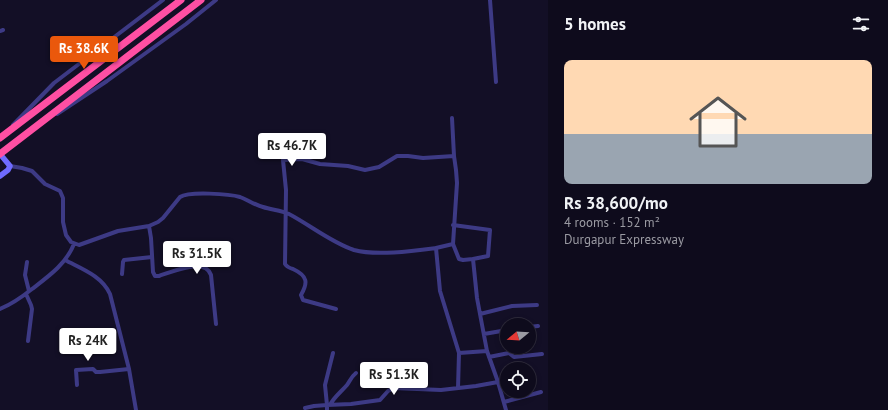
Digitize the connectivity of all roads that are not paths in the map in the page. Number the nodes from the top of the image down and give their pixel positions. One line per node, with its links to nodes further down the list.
1 (163, 0): 9 (street)
2 (181, 0): 9 (highway)
3 (201, 0): 8 (highway)
4 (216, 0): 8 (street)
5 (490, 0): 6 (street)
6 (496, 82)
7 (452, 118): 11 (street)
8 (31, 131): 10 (highway)
9 (2, 137)
10 (0, 154): 12 (street)
11 (454, 156): 14 (street); 15 (street)
12 (10, 166): 13 (street); 17 (street)
13 (0, 176)
14 (285, 212): 16 (street); 19 (street); 28 (street)
15 (453, 225): 18 (street); 21 (street)
16 (149, 226): 17 (street); 20 (street)
17 (74, 244): 22 (street)
18 (453, 244): 19 (street); 21 (street)
19 (436, 248): 36 (street)
20 (152, 256): 24 (street); 30 (street)
21 (473, 259): 29 (street)
22 (65, 260): 25 (street); 39 (street)
23 (27, 262): 25 (street)
24 (122, 274)
25 (28, 292): 27 (street); 33 (street)
26 (537, 305): 29 (street)
27 (0, 309)
28 (336, 309)
29 (480, 314): 32 (street)
30 (216, 324)
31 (500, 331): 32 (street)
32 (484, 334): 34 (street)
33 (28, 341)
34 (487, 351): 36 (street); 38 (street)
35 (333, 353): 46 (street)
36 (459, 353): 43 (street)
37 (542, 354): 38 (street)
38 (489, 357): 41 (street)
39 (129, 368): 42 (street); 48 (street)
40 (356, 373): 46 (street)
41 (498, 382): 43 (street); 45 (street)
42 (77, 385)
43 (458, 388): 46 (street)
44 (541, 392): 45 (street)
45 (504, 402): 49 (street)
46 (328, 407): 47 (street)
47 (306, 408)
48 (136, 410)
49 (506, 410)

